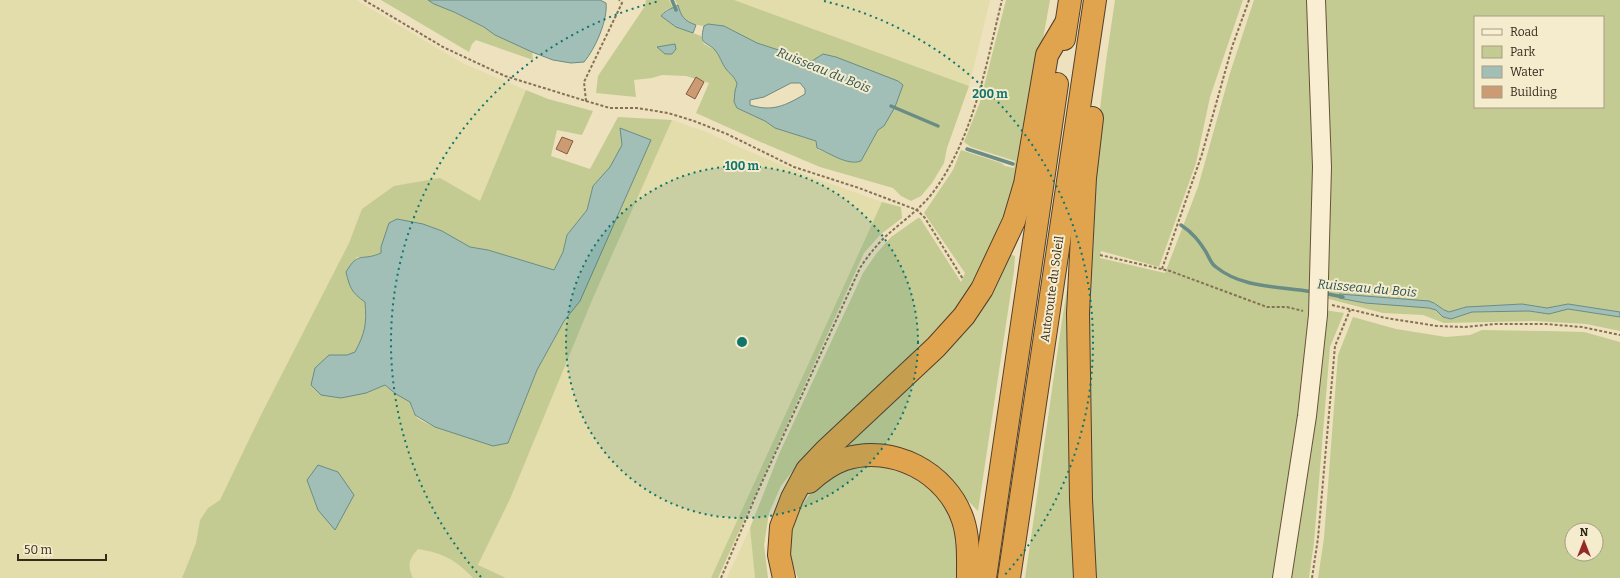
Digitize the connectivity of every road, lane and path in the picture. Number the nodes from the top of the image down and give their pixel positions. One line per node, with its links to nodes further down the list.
1 (364, 0): 10 (path)
2 (620, 0): 10 (path)
3 (1002, 0): 11 (path)
4 (1070, 0): 8 (highway, Autoroute du Soleil)
5 (1095, 0): 9 (highway, Autoroute du Soleil)
6 (1249, 0): 13 (path)
7 (1316, 0): 15 (street)
8 (1066, 23): 18 (highway); 22 (highway, Autoroute du Soleil)
9 (1088, 48): 23 (highway, Autoroute du Soleil); 24 (highway)
10 (586, 101): 11 (path)
11 (917, 210): 14 (path); 19 (path)
12 (1100, 255): 13 (path)
13 (1162, 269): 15 (path)
14 (963, 279)
15 (1319, 301): 16 (path); 25 (street)
16 (1350, 310): 17 (path); 26 (path)
17 (1620, 335)
18 (792, 498): 20 (highway); 21 (highway)
19 (721, 578)
20 (784, 578)
21 (968, 578)
22 (985, 578)
23 (1009, 578)
24 (1085, 578)
25 (1282, 578)
26 (1312, 578)

